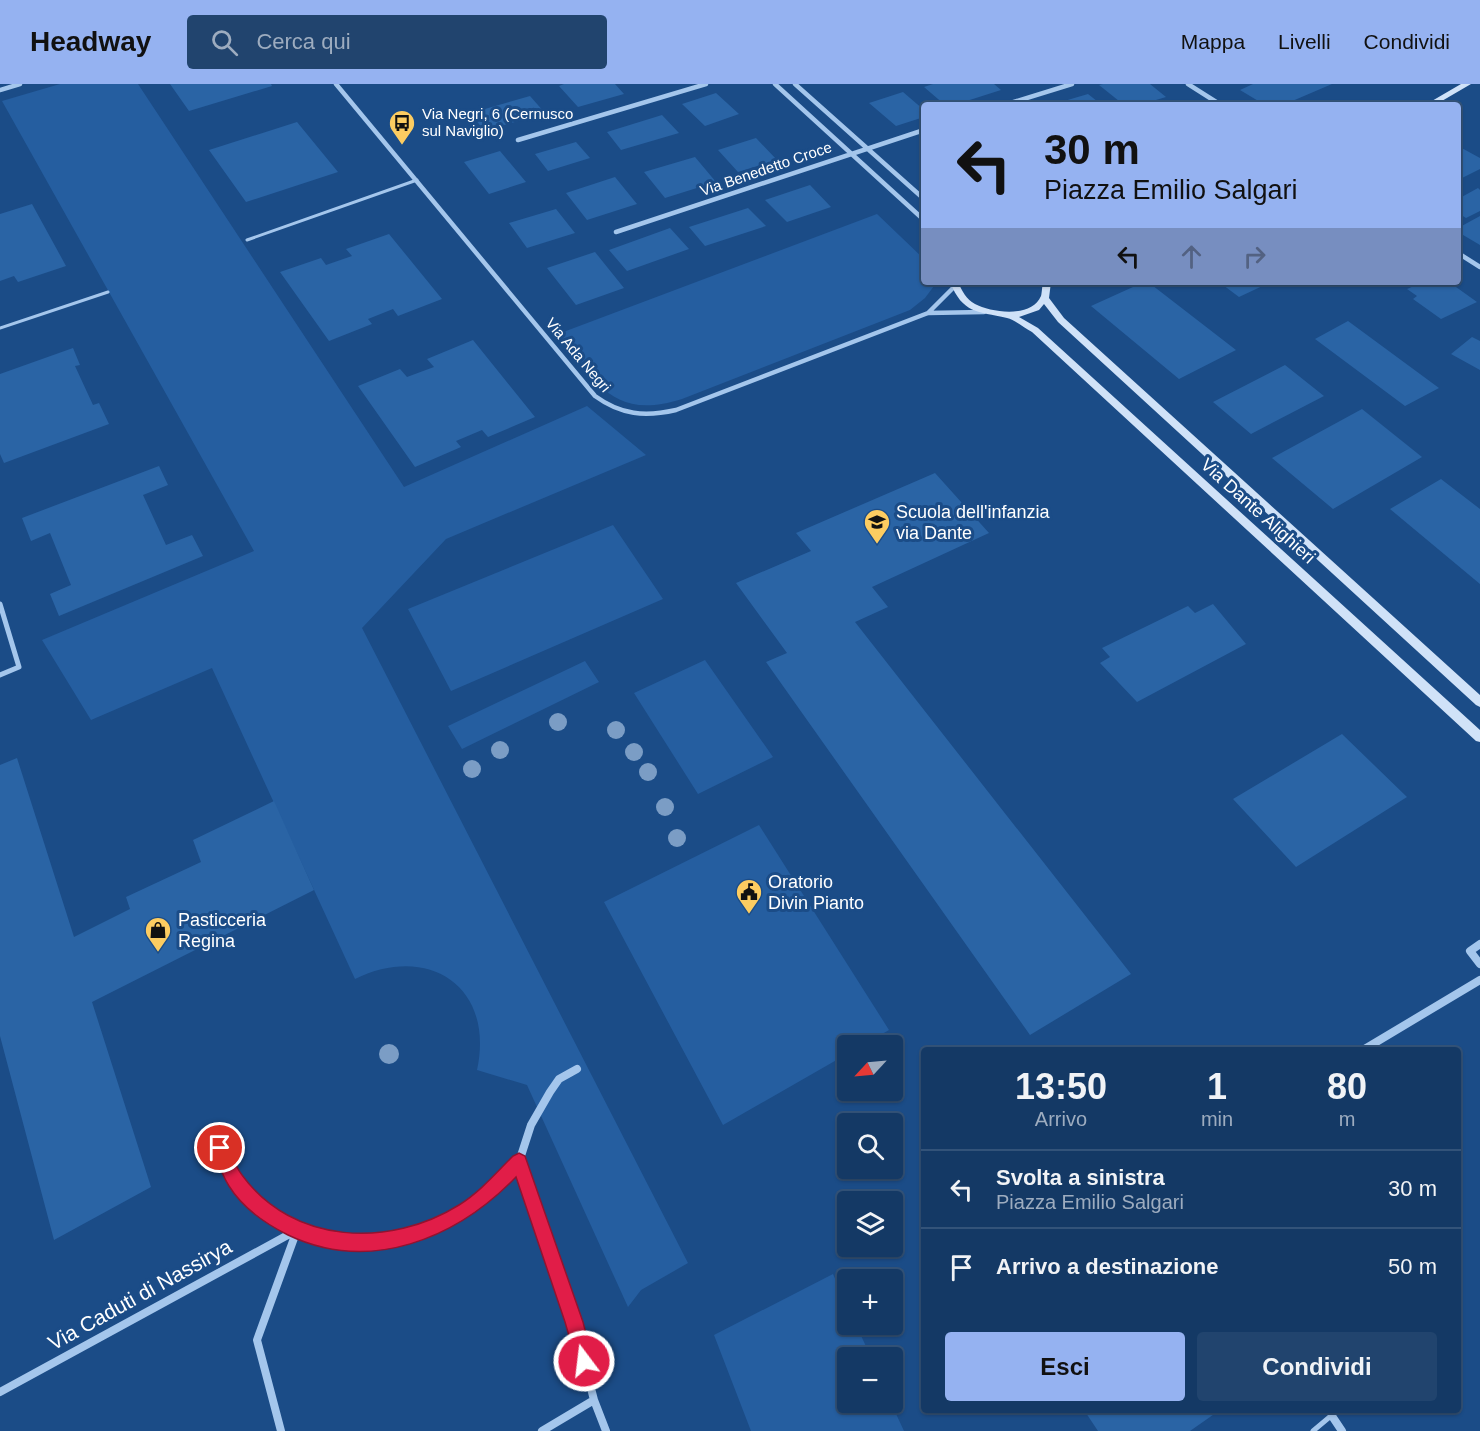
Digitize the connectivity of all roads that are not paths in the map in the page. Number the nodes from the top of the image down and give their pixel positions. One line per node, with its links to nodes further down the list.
1 (20, 84): 9 (street)
2 (336, 84): 17 (street, Via Ada Negri)
3 (706, 84): 14 (street)
4 (775, 84): 16 (street)
5 (795, 84): 15 (street)
6 (1072, 84): 10 (street)
7 (1188, 84): 11 (street)
8 (1467, 84): 12 (street)
9 (0, 90)
10 (1014, 102)
11 (1216, 102)
12 (1434, 102)
13 (921, 131): 15 (street, Via Benedetto Croce)
14 (518, 140)
15 (866, 148): 16 (street, Via Benedetto Croce); 18 (street)
16 (850, 153): 19 (street); 20 (street, Via Benedetto Croce)
17 (417, 180): 21 (lane); 30 (street, Via Ada Negri)
18 (921, 196)
19 (921, 217)
20 (616, 232)
21 (247, 240)
22 (1461, 255): 23 (street)
23 (1480, 267)
24 (953, 285): 30 (street, Via Ada Negri)
25 (954, 285): 29 (street)
26 (1048, 285): 28 (street)
27 (108, 292): 32 (lane)
28 (1045, 298): 31 (street); 35 (street, Via Dante Alighieri)
29 (984, 312): 30 (street, Via Ada Negri); 31 (street)
30 (928, 313)
31 (1010, 315): 36 (street, Via Dante Alighieri)
32 (0, 328)
33 (0, 604): 34 (street)
34 (0, 675)
35 (1480, 702)
36 (1480, 737)
37 (1480, 944): 38 (street)
38 (1480, 964)
39 (1480, 980): 40 (street)
40 (1368, 1047)
41 (577, 1069): 43 (street)
42 (220, 1148): 44 (street)
43 (519, 1162): 44 (street); 46 (street)
44 (297, 1230): 45 (street, Via Caduti di Nassirya); 48 (street)
45 (0, 1392)
46 (594, 1400): 49 (street); 50 (street)
47 (1335, 1413): 51 (lane); 52 (street)
48 (281, 1431)
49 (542, 1431)
50 (606, 1431)
51 (1313, 1431)
52 (1342, 1431)

